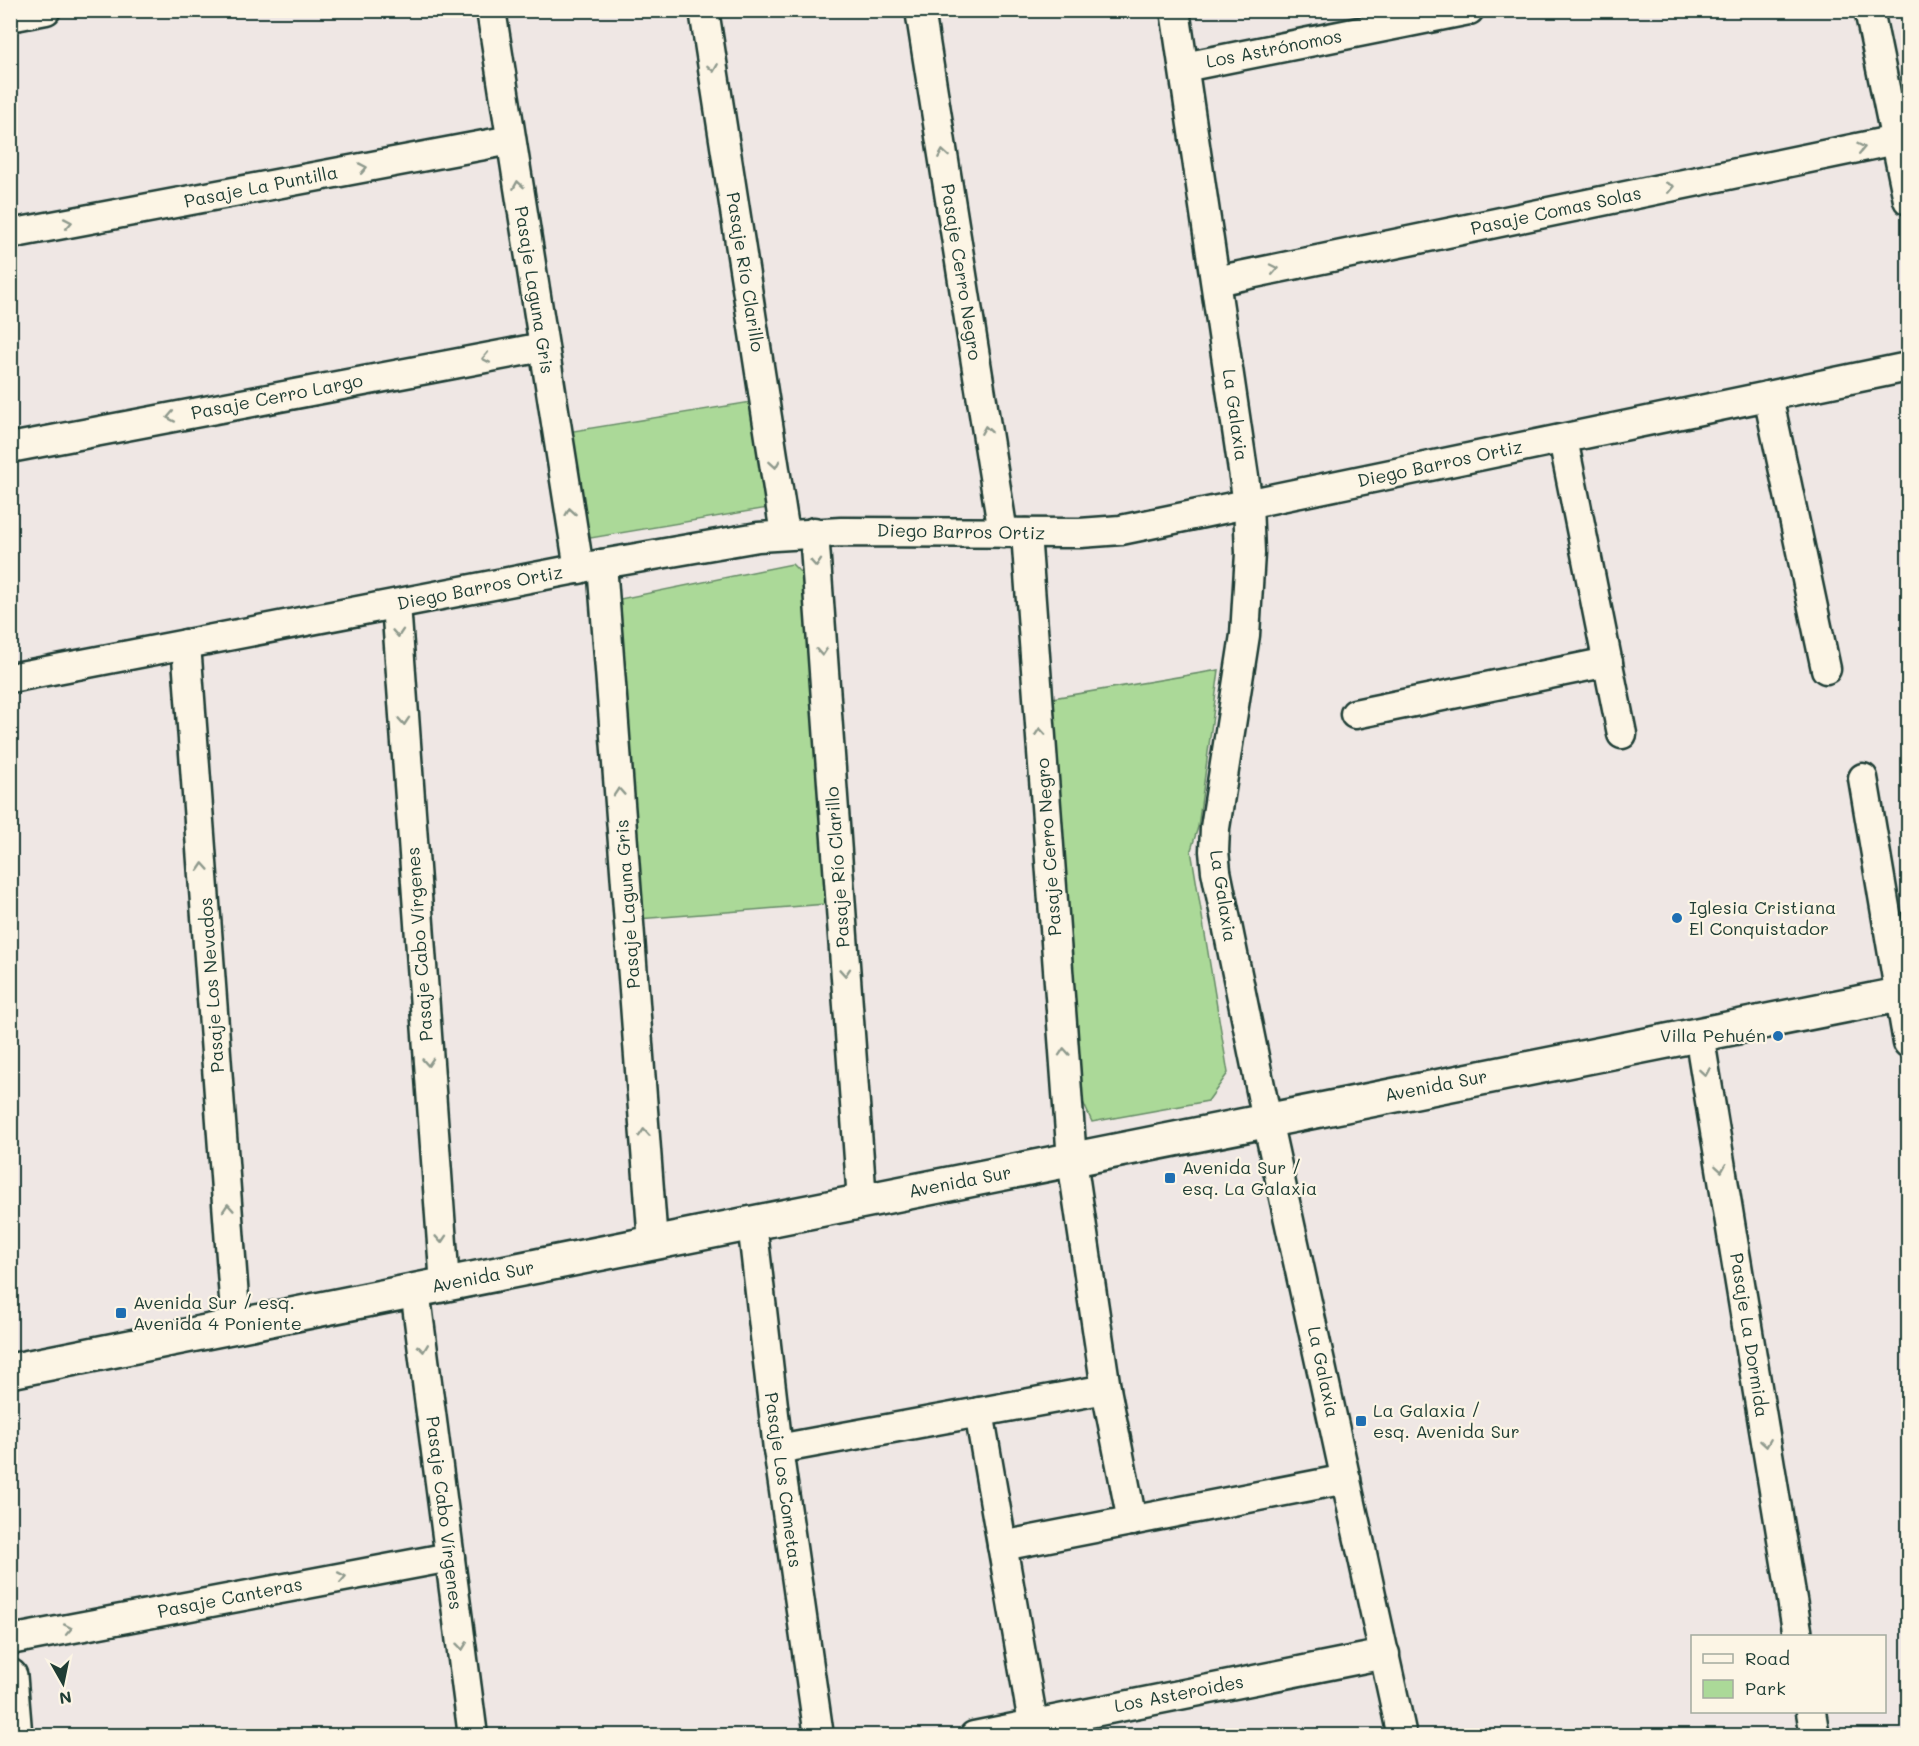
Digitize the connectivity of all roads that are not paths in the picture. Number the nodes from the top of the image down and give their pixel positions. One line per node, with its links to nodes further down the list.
1 (46, 10): 8 (street)
2 (490, 10): 10 (street, Pasaje Laguna Gris)
3 (705, 10): 23 (street, Pasaje Río Clarillo, one-way to 23)
4 (920, 10): 22 (street, Pasaje Cerro Negro, one-way to 4)
5 (1175, 10): 9 (street, La Galaxia)
6 (1470, 10): 9 (street, Los Astrónomos)
7 (1869, 10): 11 (street)
8 (10, 17)
9 (1184, 67): 14 (street, La Galaxia)
10 (511, 140): 13 (street, Pasaje La Puntilla, one-way to 10); 15 (street, Pasaje Laguna Gris, one-way to 10)
11 (1896, 140): 12 (street); 14 (street, Pasaje Comas Solas, one-way to 11)
12 (1908, 200)
13 (10, 234)
14 (1216, 281): 20 (street, La Galaxia)
15 (543, 347): 19 (street, Pasaje Cerro Largo, one-way to 19); 24 (street, Pasaje Laguna Gris, one-way to 15)
16 (1908, 367): 17 (street, Diego Barros Ortiz)
17 (1768, 396): 18 (street, Diego Barros Ortiz); 28 (street)
18 (1563, 439): 20 (street, Diego Barros Ortiz); 27 (street)
19 (10, 448)
20 (1248, 504): 22 (street, Diego Barros Ortiz); 36 (street, La Galaxia)
21 (814, 532): 22 (street, Diego Barros Ortiz); 23 (street, Diego Barros Ortiz); 38 (street, Pasaje Río Clarillo, one-way to 38)
22 (1014, 533): 37 (street, Pasaje Cerro Negro, one-way to 22)
23 (785, 534): 24 (street, Diego Barros Ortiz)
24 (591, 567): 25 (street, Diego Barros Ortiz); 40 (street, Pasaje Laguna Gris, one-way to 24)
25 (396, 604): 26 (street, Diego Barros Ortiz); 41 (street, Pasaje Cabo Vírgenes, one-way to 41)
26 (186, 644): 29 (street, Diego Barros Ortiz); 42 (street, Pasaje Los Nevados, one-way to 26)
27 (1608, 662): 30 (street); 31 (street)
28 (1826, 669)
29 (10, 678)
30 (1355, 714)
31 (1622, 734)
32 (1863, 778): 33 (street)
33 (1904, 994): 34 (street, Avenida Sur); 35 (street)
34 (1699, 1034): 36 (street, Avenida Sur); 51 (street, Pasaje La Dormida, one-way to 51)
35 (1908, 1043)
36 (1267, 1120): 37 (street, Avenida Sur); 47 (street, La Galaxia)
37 (1072, 1160): 38 (street, Avenida Sur); 44 (street, Pasaje Cerro Negro)
38 (862, 1202): 39 (street, Avenida Sur)
39 (752, 1223): 40 (street, Avenida Sur); 46 (street, Pasaje Los Cometas)
40 (653, 1243): 41 (street, Avenida Sur)
41 (430, 1288): 42 (street, Avenida Sur); 50 (street, Pasaje Cabo Vírgenes, one-way to 50)
42 (236, 1326): 43 (street, Avenida Sur)
43 (10, 1371)
44 (1106, 1389): 45 (street); 48 (street, Pasaje Cerro Negro)
45 (979, 1412): 46 (street); 49 (street)
46 (778, 1449): 60 (street, Pasaje Los Cometas)
47 (1346, 1479): 48 (street); 53 (street, La Galaxia)
48 (1132, 1521): 49 (street)
49 (1002, 1546): 56 (street)
50 (450, 1557): 52 (street, Pasaje Canteras, one-way to 50); 59 (street, Pasaje Cabo Vírgenes, one-way to 59)
51 (1798, 1635)
52 (10, 1640)
53 (1385, 1654): 56 (street, Los Asteroides); 61 (street, La Galaxia)
54 (10, 1676): 58 (street)
55 (1811, 1713): 62 (street)
56 (1033, 1723): 57 (street, Los Asteroides)
57 (980, 1735)
58 (15, 1736)
59 (473, 1736)
60 (819, 1736)
61 (1402, 1736)
62 (1815, 1736)

